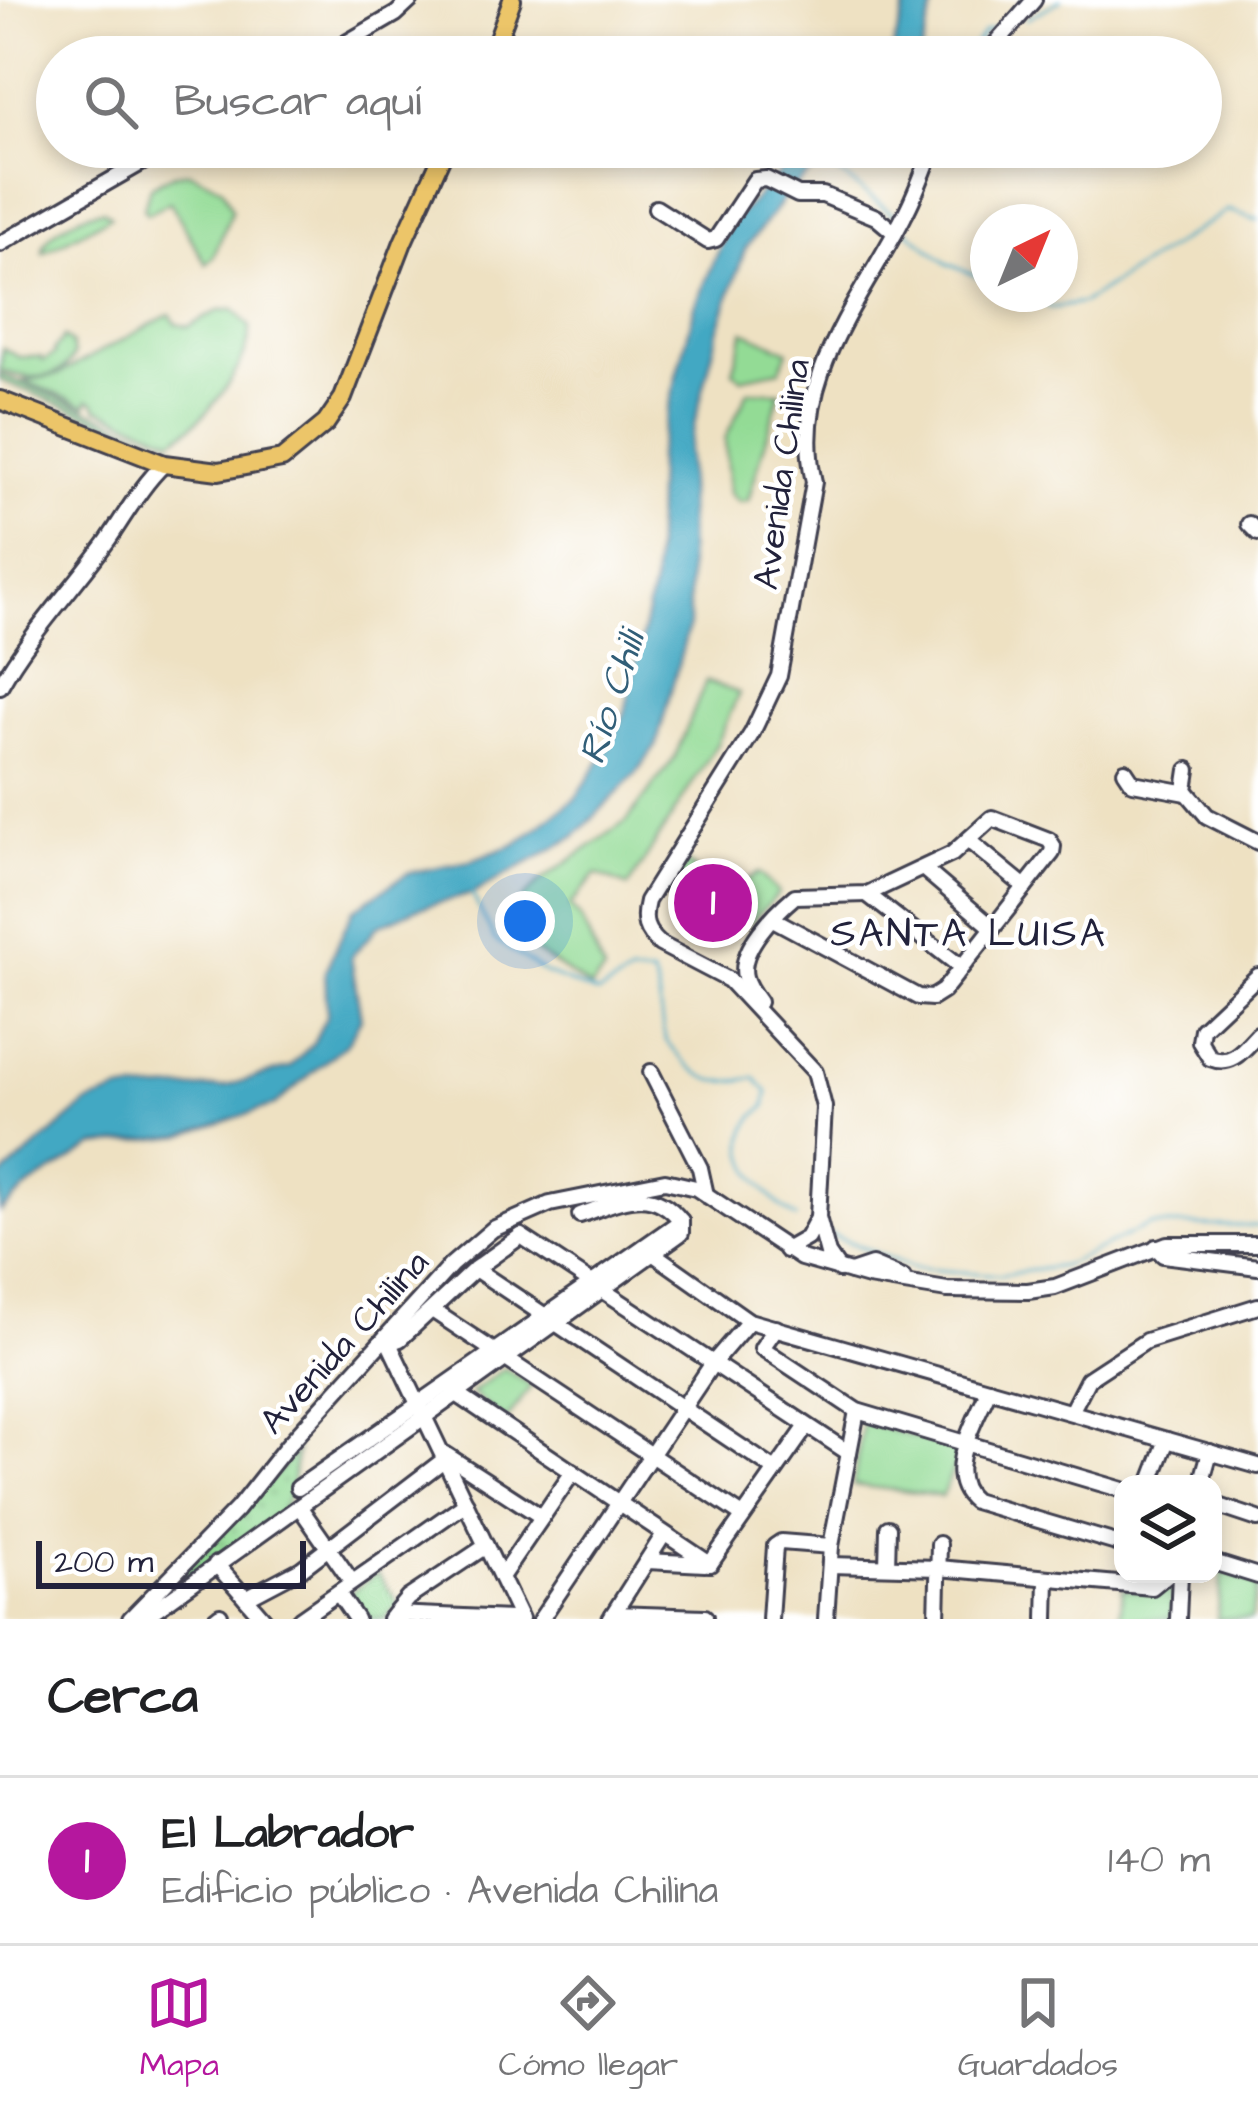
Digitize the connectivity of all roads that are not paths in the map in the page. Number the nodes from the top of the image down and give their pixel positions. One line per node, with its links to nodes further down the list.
1 (411, 0): 4 (street)
2 (512, 0): 5 (main road)
3 (1034, 0): 6 (street)
4 (358, 36)
5 (499, 36)
6 (1002, 36)
7 (132, 168): 12 (street)
8 (436, 168): 14 (main road)
9 (924, 168): 11 (street, Avenida Chilina)
10 (656, 208): 11 (street)
11 (900, 225): 28 (street, Avenida Chilina)
12 (0, 244)
13 (0, 400): 14 (main road)
14 (164, 464): 15 (street)
15 (0, 686)
16 (1188, 770): 18 (street)
17 (1125, 771): 18 (street)
18 (1187, 793): 20 (street)
19 (969, 841): 21 (street); 22 (street); 22 (street)
20 (1258, 842)
21 (925, 870): 23 (street); 25 (street)
22 (1025, 886): 25 (street)
23 (867, 894): 24 (street); 26 (street)
24 (773, 919): 26 (street); 28 (street)
25 (993, 928): 26 (street)
26 (962, 967)
27 (1258, 976): 29 (street)
28 (771, 1022): 33 (street, Avenida Chilina)
29 (1258, 1034)
30 (650, 1072): 31 (street)
31 (706, 1195): 36 (street, Avenida Chilina); 47 (street, Avenida Chilina)
32 (580, 1215): 37 (street)
33 (818, 1217): 36 (street); 40 (street, Avenida Chilina)
34 (1258, 1244): 35 (street, Avenida Chilina)
35 (1156, 1247): 38 (street); 40 (street, Avenida Chilina)
36 (786, 1250): 40 (street, Avenida Chilina)
37 (648, 1251): 41 (street); 45 (street)
38 (1258, 1267)
39 (475, 1269): 41 (street); 43 (street); 44 (street)
40 (845, 1271)
41 (597, 1287): 44 (street); 49 (street)
42 (1258, 1306): 55 (street)
43 (432, 1310): 47 (street); 48 (street)
44 (550, 1319): 48 (street); 52 (street)
45 (749, 1321): 46 (street); 49 (street)
46 (776, 1328): 50 (street); 54 (street)
47 (388, 1340): 53 (street); 99 (street, Avenida Chilina)
48 (500, 1354): 51 (street); 53 (street); 62 (street)
49 (712, 1363): 52 (street); 56 (street)
50 (989, 1389): 55 (street); 58 (street)
51 (455, 1393): 53 (street); 65 (street)
52 (683, 1408): 62 (street); 64 (street)
53 (421, 1409): 61 (street); 69 (street); 73 (street)
54 (857, 1411): 58 (street); 60 (street)
55 (1071, 1412): 57 (street)
56 (807, 1426): 60 (street); 64 (street)
57 (1167, 1440): 59 (street); 66 (street)
58 (968, 1444): 68 (street); 79 (street)
59 (1210, 1452): 63 (street); 67 (street)
60 (849, 1453): 82 (street)
61 (443, 1455): 70 (street); 75 (street); 83 (street)
62 (651, 1455): 71 (street); 74 (street)
63 (1258, 1466)
64 (774, 1469): 74 (street)
65 (573, 1472): 71 (street); 75 (street)
66 (1153, 1475)
67 (1204, 1475)
68 (1114, 1487)
69 (298, 1488)
70 (466, 1503): 81 (street); 94 (street)
71 (619, 1503): 78 (street); 109 (street)
72 (1222, 1507): 76 (street)
73 (301, 1509): 83 (street); 85 (street)
74 (743, 1516): 86 (street)
75 (542, 1517): 92 (street)
76 (1258, 1519)
77 (888, 1528): 89 (street)
78 (664, 1534): 84 (street); 86 (street)
79 (1114, 1542)
80 (939, 1544): 90 (street)
81 (486, 1546): 92 (street); 100 (street)
82 (831, 1546): 87 (street); 110 (street)
83 (328, 1548): 94 (street); 98 (street)
84 (647, 1561): 86 (street); 101 (street)
85 (216, 1564): 98 (street); 99 (street)
86 (710, 1564)
87 (830, 1564): 89 (street); 111 (street)
88 (1222, 1565): 91 (street)
89 (887, 1566): 90 (street)
90 (938, 1568): 93 (street); 112 (street)
91 (1258, 1576)
92 (501, 1577): 108 (street)
93 (1047, 1579): 95 (street); 113 (street)
94 (352, 1582): 97 (street)
95 (1157, 1583)
96 (1180, 1583): 114 (street)
97 (338, 1593): 105 (street); 106 (street)
98 (246, 1598): 104 (street)
99 (137, 1616): 103 (street, Avenida Chilina)
100 (392, 1617): 107 (street)
101 (612, 1617): 102 (street)
102 (704, 1617)
103 (117, 1619)
104 (264, 1619)
105 (300, 1619)
106 (356, 1619)
107 (511, 1619)
108 (521, 1619)
109 (542, 1619)
110 (770, 1619)
111 (826, 1619)
112 (938, 1619)
113 (1046, 1619)
114 (1178, 1619)

